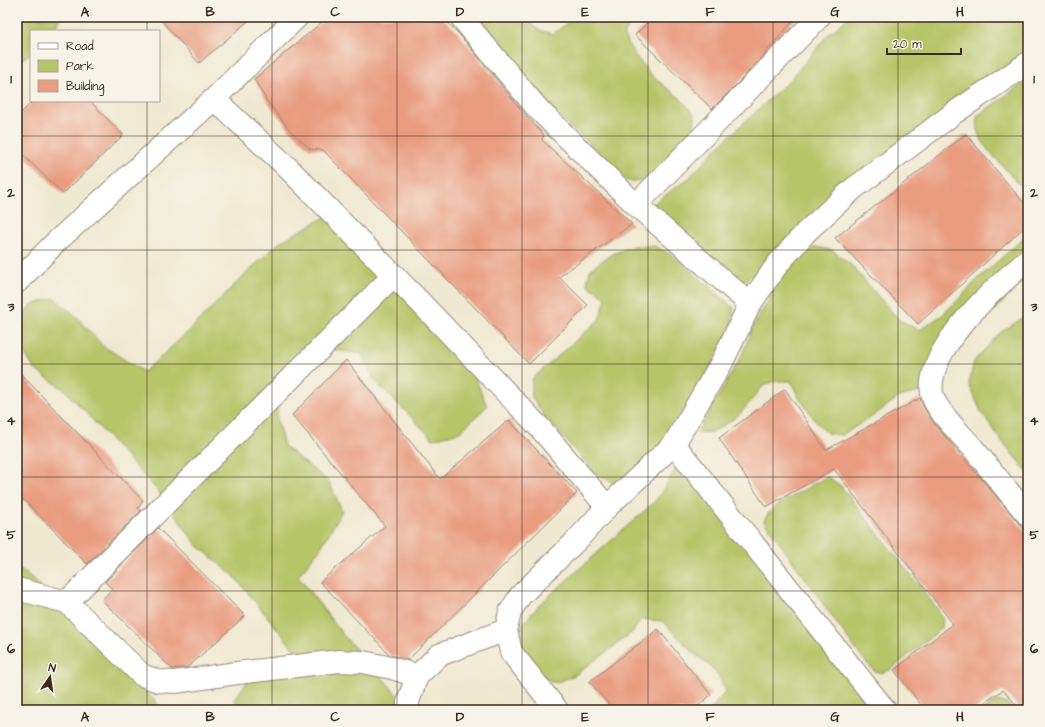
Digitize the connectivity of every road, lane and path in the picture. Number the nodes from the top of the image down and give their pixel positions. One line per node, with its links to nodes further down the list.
1 (297, 17): 5 (street)
2 (461, 17): 6 (street)
3 (819, 17): 6 (street)
4 (1028, 63): 10 (street)
5 (214, 99): 8 (street); 9 (street)
6 (636, 205): 10 (street)
7 (1028, 260): 13 (street)
8 (394, 275): 12 (street); 15 (street)
9 (17, 282)
10 (750, 304): 11 (street)
11 (674, 444): 12 (street); 20 (street)
12 (607, 507): 16 (street)
13 (1028, 515)
14 (17, 589): 15 (street)
15 (67, 602): 17 (street)
16 (506, 630): 17 (street); 19 (street)
17 (417, 676): 18 (street)
18 (408, 710)
19 (557, 710)
20 (884, 710)

